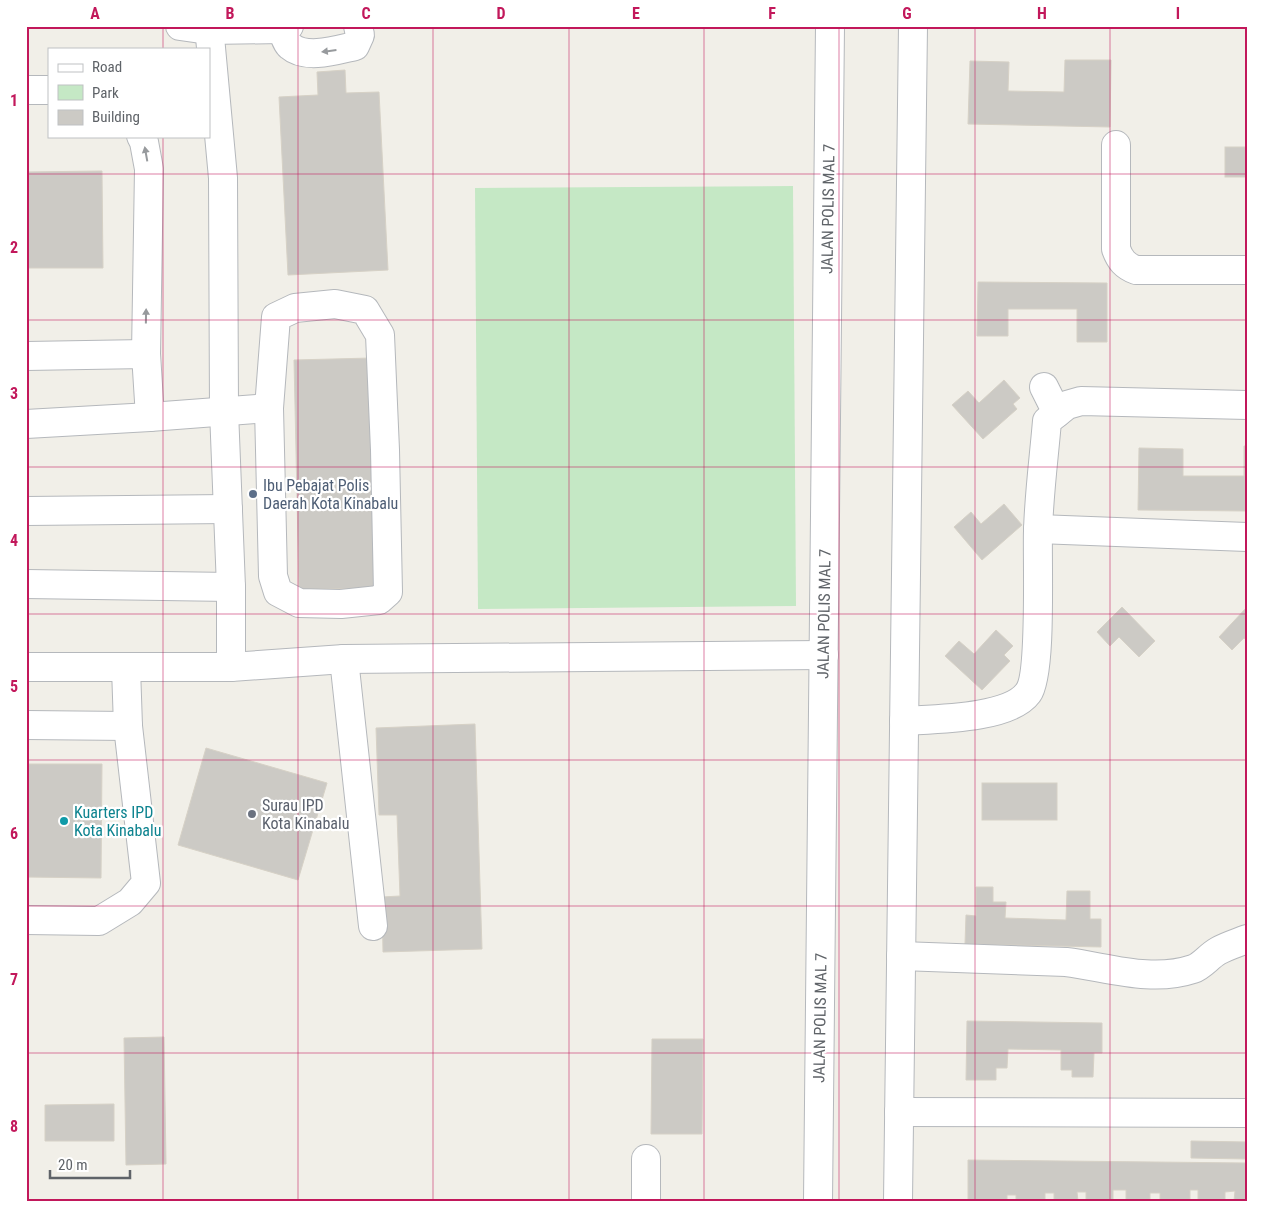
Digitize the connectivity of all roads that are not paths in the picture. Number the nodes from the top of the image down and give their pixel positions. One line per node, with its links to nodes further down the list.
1 (180, 26): 6 (street)
2 (358, 26): 5 (street, one-way to 5)
3 (830, 26): 30 (street, JALAN POLIS MAL 7)
4 (913, 26): 35 (street)
5 (285, 27): 6 (street)
6 (208, 28): 7 (street)
7 (209, 48)
8 (210, 69): 9 (street)
9 (211, 89): 20 (street)
10 (26, 90): 11 (street)
11 (48, 90)
12 (143, 138): 15 (street, one-way to 12)
13 (1116, 145): 14 (street)
14 (1247, 270)
15 (146, 354): 16 (street); 22 (street)
16 (26, 356)
17 (1044, 387): 21 (street)
18 (1247, 405): 21 (street)
19 (269, 408): 19 (street); 20 (street)
20 (224, 411): 22 (street); 24 (street)
21 (1057, 413): 26 (street)
22 (150, 417): 23 (street)
23 (26, 424)
24 (228, 509): 25 (street); 29 (street)
25 (26, 511)
26 (1038, 529): 27 (street); 35 (street)
27 (1247, 537)
28 (26, 584): 29 (street)
29 (231, 587): 33 (street)
30 (824, 655): 31 (street); 46 (street, JALAN POLIS MAL 7)
31 (344, 659): 33 (street); 39 (street)
32 (26, 667): 34 (street)
33 (231, 667): 34 (street)
34 (126, 668): 37 (street)
35 (904, 721): 41 (street)
36 (26, 725): 37 (street)
37 (128, 726): 38 (street)
38 (26, 920)
39 (373, 926)
40 (1247, 939): 41 (street)
41 (901, 956): 42 (street)
42 (899, 1112): 43 (street); 47 (street)
43 (1247, 1113)
44 (646, 1160): 45 (street)
45 (646, 1201)
46 (818, 1201)
47 (898, 1201)

